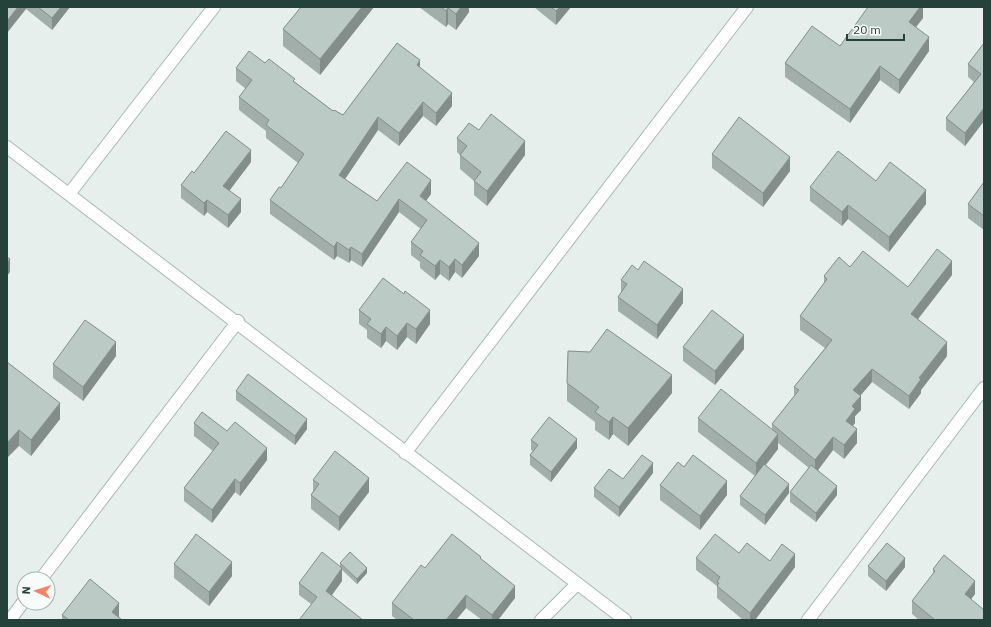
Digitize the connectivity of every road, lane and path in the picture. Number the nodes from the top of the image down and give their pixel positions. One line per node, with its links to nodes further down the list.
1 (214, 7): 4 (street)
2 (747, 7): 7 (street)
3 (7, 147): 4 (street)
4 (69, 194): 5 (street)
5 (238, 321): 7 (street); 8 (street)
6 (984, 388): 14 (street)
7 (405, 453): 9 (street)
8 (47, 571)
9 (577, 584): 12 (street); 13 (street)
10 (17, 611): 11 (street)
11 (10, 620)
12 (541, 620)
13 (625, 620)
14 (808, 620)

